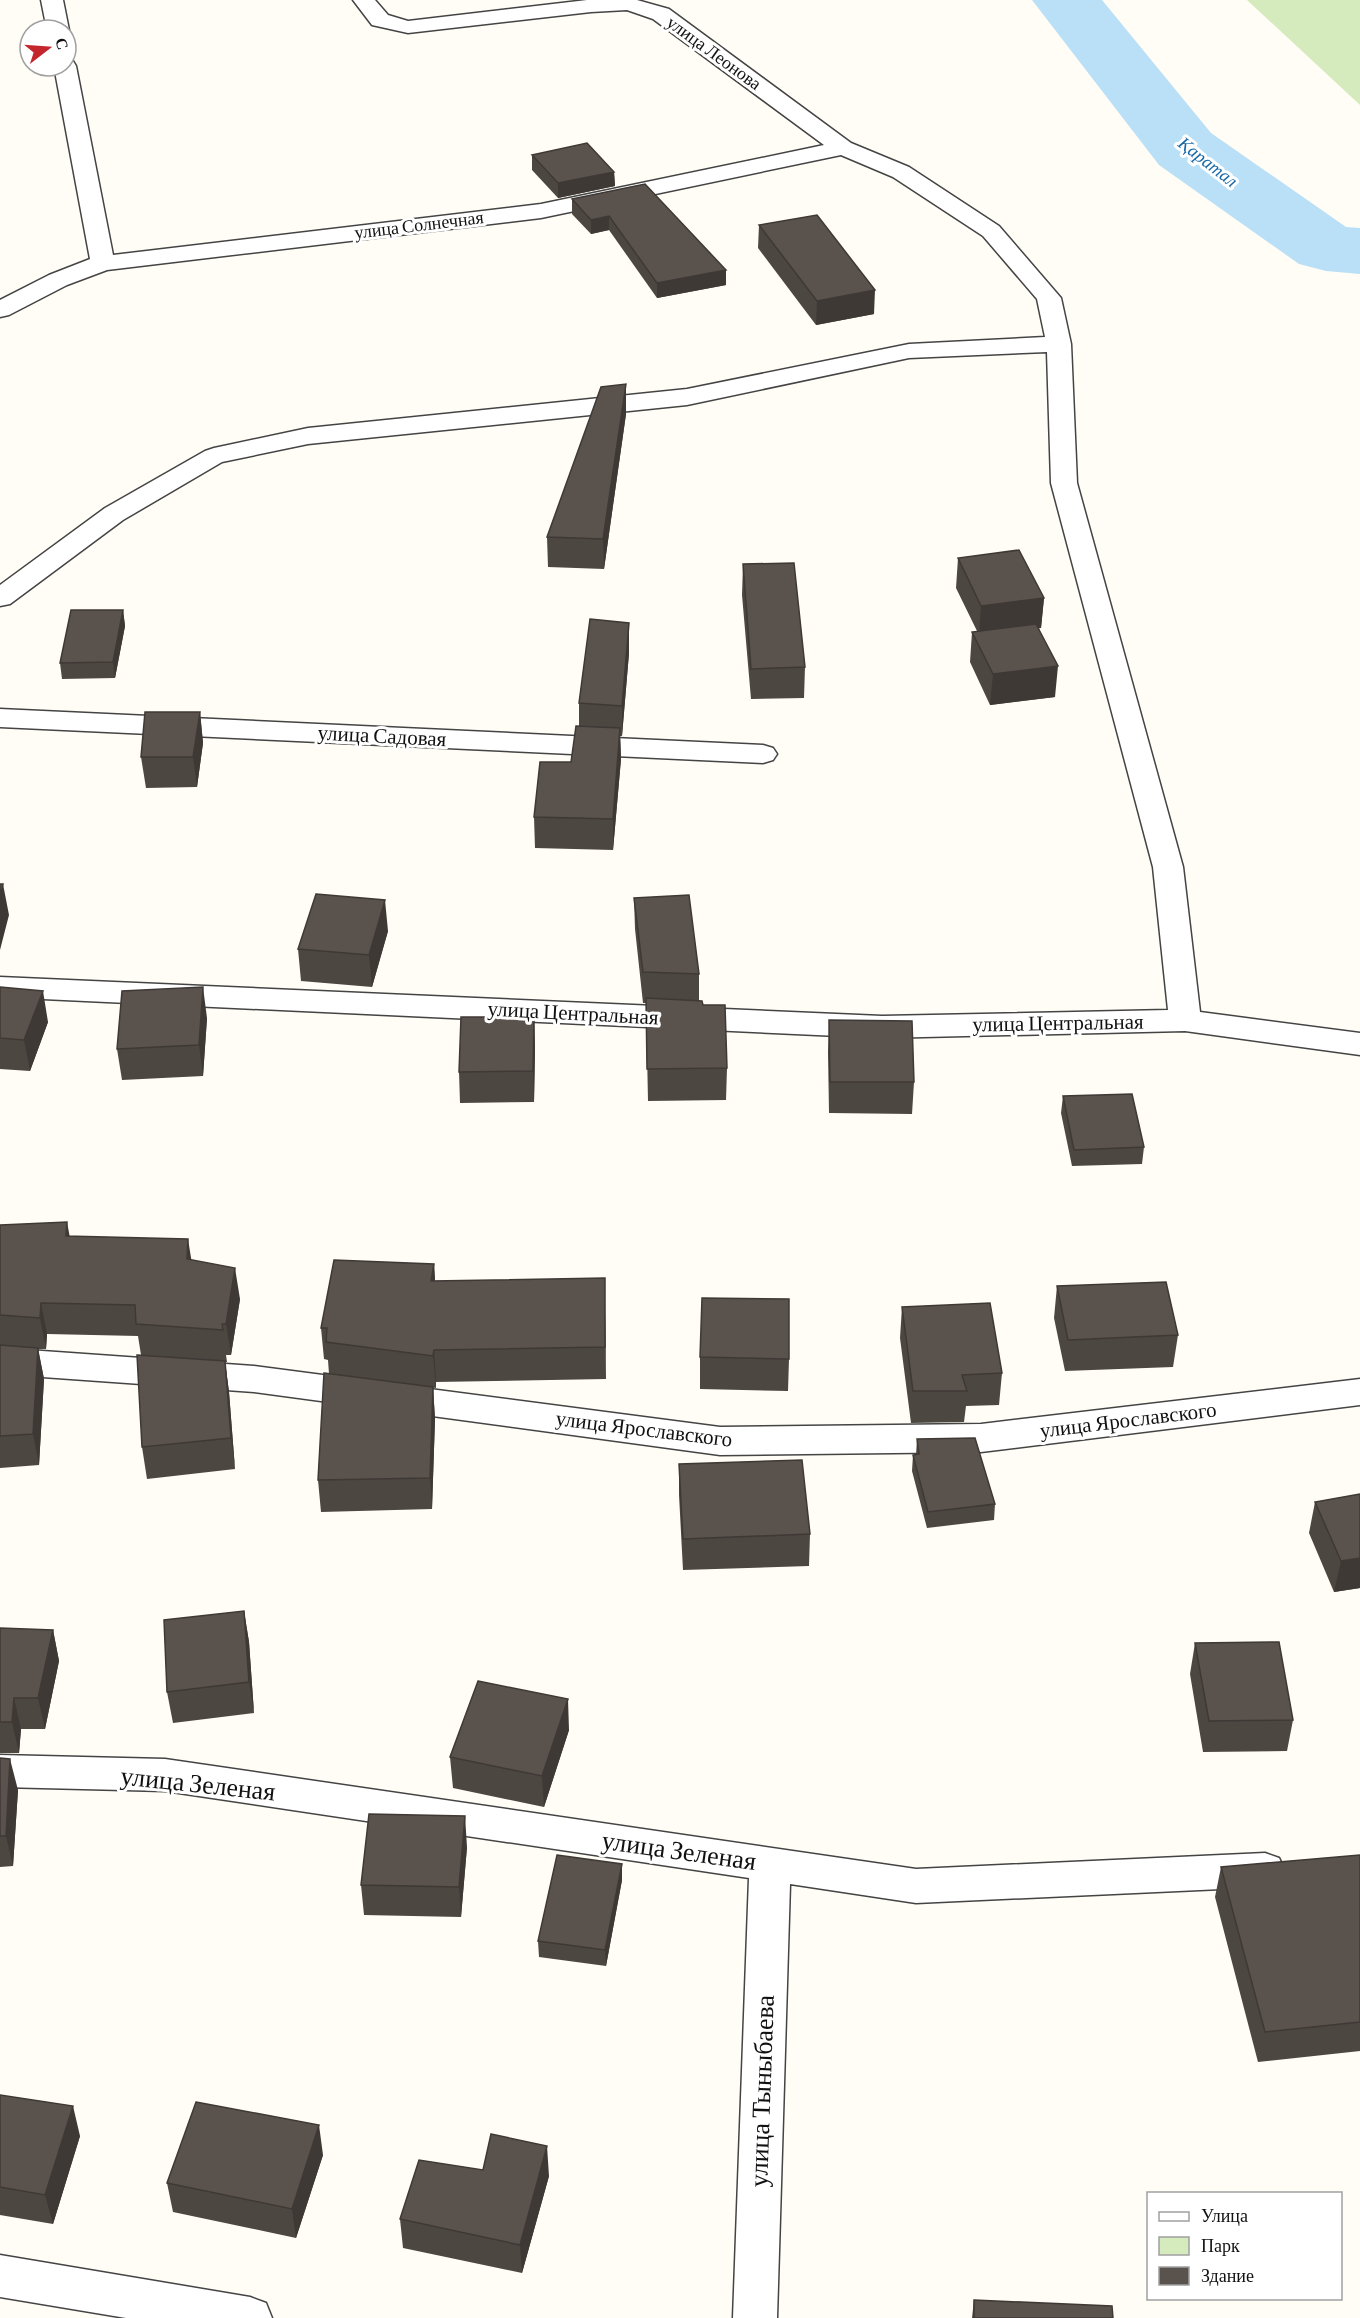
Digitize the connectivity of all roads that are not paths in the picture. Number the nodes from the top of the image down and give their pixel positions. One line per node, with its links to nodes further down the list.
1 (52, 0): 3 (street)
2 (364, 0): 5 (street, улица Леонова)
3 (56, 18)
4 (67, 78): 6 (street)
5 (843, 148): 6 (street, улица Солнечная); 8 (street, улица Леонова)
6 (103, 263): 7 (street, улица Солнечная)
7 (0, 310)
8 (1059, 344): 9 (street); 13 (street, улица Леонова)
9 (0, 598)
10 (0, 717): 11 (street, улица Садовая)
11 (763, 754)
12 (0, 987): 13 (street, улица Центральная)
13 (1185, 1020): 14 (street, улица Центральная)
14 (1360, 1044)
15 (0, 1361): 16 (street, улица Ярославского)
16 (1360, 1392)
17 (0, 1771): 18 (street, улица Зеленая)
18 (770, 1865): 19 (street, улица Зеленая); 22 (street, улица Тыныбаева)
19 (1302, 1868)
20 (0, 2276): 21 (street)
21 (250, 2318)
22 (755, 2318)

